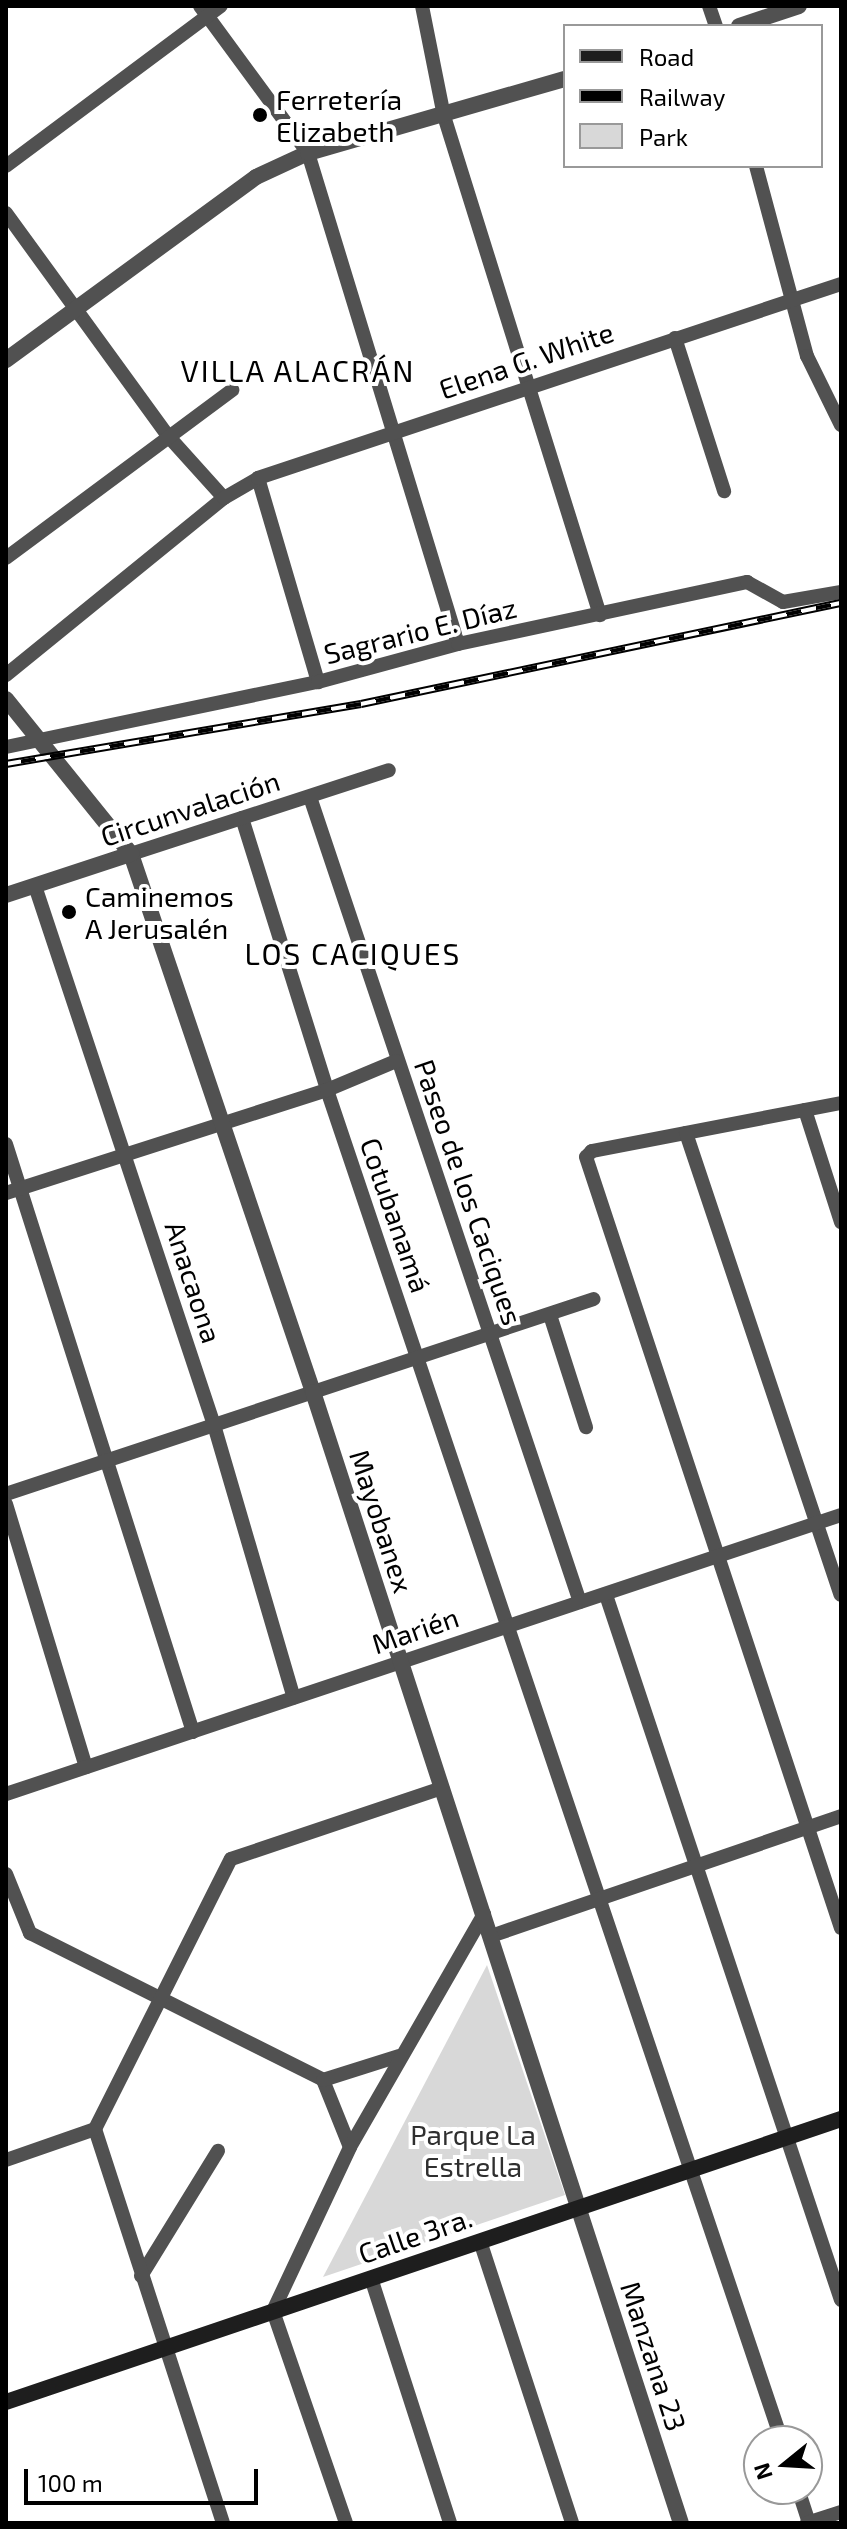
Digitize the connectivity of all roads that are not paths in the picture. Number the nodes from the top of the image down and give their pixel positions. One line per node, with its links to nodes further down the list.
1 (221, 6): 4 (street)
2 (422, 6): 7 (street)
3 (799, 6): 5 (street)
4 (204, 11): 8 (street); 9 (street)
5 (745, 24)
6 (563, 80): 7 (street)
7 (444, 116): 8 (street); 17 (street)
8 (308, 153): 14 (street); 20 (street)
9 (6, 166)
10 (757, 168): 13 (street)
11 (6, 213): 14 (street)
12 (841, 284): 13 (street, Elena G. White)
13 (794, 298): 15 (street, Elena G. White); 19 (street)
14 (73, 308): 16 (street); 21 (street)
15 (675, 338): 17 (street, Elena G. White); 23 (street)
16 (6, 360)
17 (531, 385): 20 (street, Elena G. White); 27 (street)
18 (232, 390): 21 (street)
19 (841, 425)
20 (394, 432): 22 (street, Elena G. White); 28 (street)
21 (169, 437): 24 (street); 25 (street)
22 (258, 478): 24 (street, Elena G. White); 30 (street)
23 (724, 491)
24 (224, 498): 29 (street, Elena G. White)
25 (6, 558)
26 (841, 592): 27 (street, Sagrario E. Díaz)
27 (600, 615): 28 (street, Sagrario E. Díaz)
28 (458, 644): 30 (street, Sagrario E. Díaz)
29 (6, 675)
30 (318, 682): 32 (street, Sagrario E. Díaz)
31 (6, 699): 32 (street)
32 (38, 740): 33 (street, Sagrario E. Díaz); 37 (street)
33 (6, 747)
34 (389, 770): 35 (street, Circunvalación)
35 (310, 797): 36 (street, Circunvalación); 40 (street, Paseo de los Caciques)
36 (242, 818): 37 (street, Circunvalación); 41 (street, Cotubanamá)
37 (131, 854): 38 (street, Circunvalación); 44 (street, Mayobanex)
38 (35, 886): 39 (street, Circunvalación); 47 (street, Anacaona)
39 (6, 895)
40 (396, 1061): 41 (street); 53 (street, Paseo de los Caciques)
41 (327, 1090): 44 (street); 54 (street, Cotubanamá)
42 (841, 1103): 43 (street)
43 (805, 1110): 45 (street); 50 (street)
44 (224, 1124): 47 (street); 55 (street, Mayobanex)
45 (686, 1133): 62 (street); 63 (street)
46 (6, 1144): 48 (street)
47 (125, 1154): 48 (street); 56 (street, Anacaona)
48 (21, 1188): 49 (street); 58 (street)
49 (6, 1193)
50 (841, 1222)
51 (594, 1299): 52 (street)
52 (550, 1315): 53 (street); 57 (street)
53 (490, 1335): 54 (street); 66 (street, Paseo de los Caciques)
54 (417, 1359): 55 (street); 67 (street, Cotubanamá)
55 (313, 1392): 56 (street); 68 (street, Mayobanex)
56 (214, 1425): 58 (street); 69 (street, Anacaona)
57 (586, 1427)
58 (107, 1460): 59 (street); 70 (street)
59 (6, 1494)
60 (6, 1504): 71 (street)
61 (841, 1515): 62 (street, Marién)
62 (817, 1523): 63 (street, Marién); 65 (street)
63 (721, 1555): 64 (street, Marién); 75 (street)
64 (606, 1595): 66 (street, Marién); 76 (street)
65 (841, 1595)
66 (580, 1602): 67 (street, Marién)
67 (506, 1626): 68 (street, Marién); 78 (street, Cotubanamá)
68 (400, 1664): 69 (street, Marién); 72 (street, Mayobanex)
69 (294, 1698): 70 (street, Marién)
70 (193, 1732): 71 (street, Marién)
71 (86, 1767): 73 (street, Marién)
72 (442, 1788): 79 (street, Mayobanex); 82 (street)
73 (6, 1794)
74 (841, 1816): 75 (street)
75 (809, 1827): 76 (street); 80 (street)
76 (698, 1865): 78 (street); 87 (street)
77 (6, 1874): 82 (street)
78 (602, 1897): 81 (street); 91 (street, Cotubanamá)
79 (484, 1914): 81 (street, Mayobanex); 83 (street)
80 (841, 1928)
81 (491, 1936): 92 (street, Mayobanex)
82 (162, 1999): 84 (street); 86 (street)
83 (399, 2056): 84 (street); 88 (street)
84 (323, 2080): 88 (street)
85 (841, 2119): 87 (main road, Calle 3ra.)
86 (95, 2129): 90 (street); 94 (street)
87 (787, 2137): 91 (main road, Calle 3ra.); 96 (street)
88 (350, 2147): 97 (street)
89 (218, 2151): 94 (street)
90 (6, 2160)
91 (692, 2169): 92 (main road, Calle 3ra.); 100 (street, Cotubanamá)
92 (578, 2205): 93 (main road, Calle 3ra.); 106 (street, Manzana 23)
93 (480, 2241): 95 (main road, Calle 3ra.); 105 (street)
94 (141, 2276): 98 (street)
95 (371, 2278): 97 (main road, Calle 3ra.); 104 (street)
96 (841, 2300)
97 (273, 2311): 98 (main road, Calle 3ra.); 103 (street)
98 (165, 2350): 99 (main road, Calle 3ra.); 102 (street)
99 (6, 2402)
100 (777, 2425)
101 (841, 2512): 107 (street)
102 (223, 2523)
103 (346, 2523)
104 (450, 2523)
105 (572, 2523)
106 (681, 2523)
107 (808, 2523)

